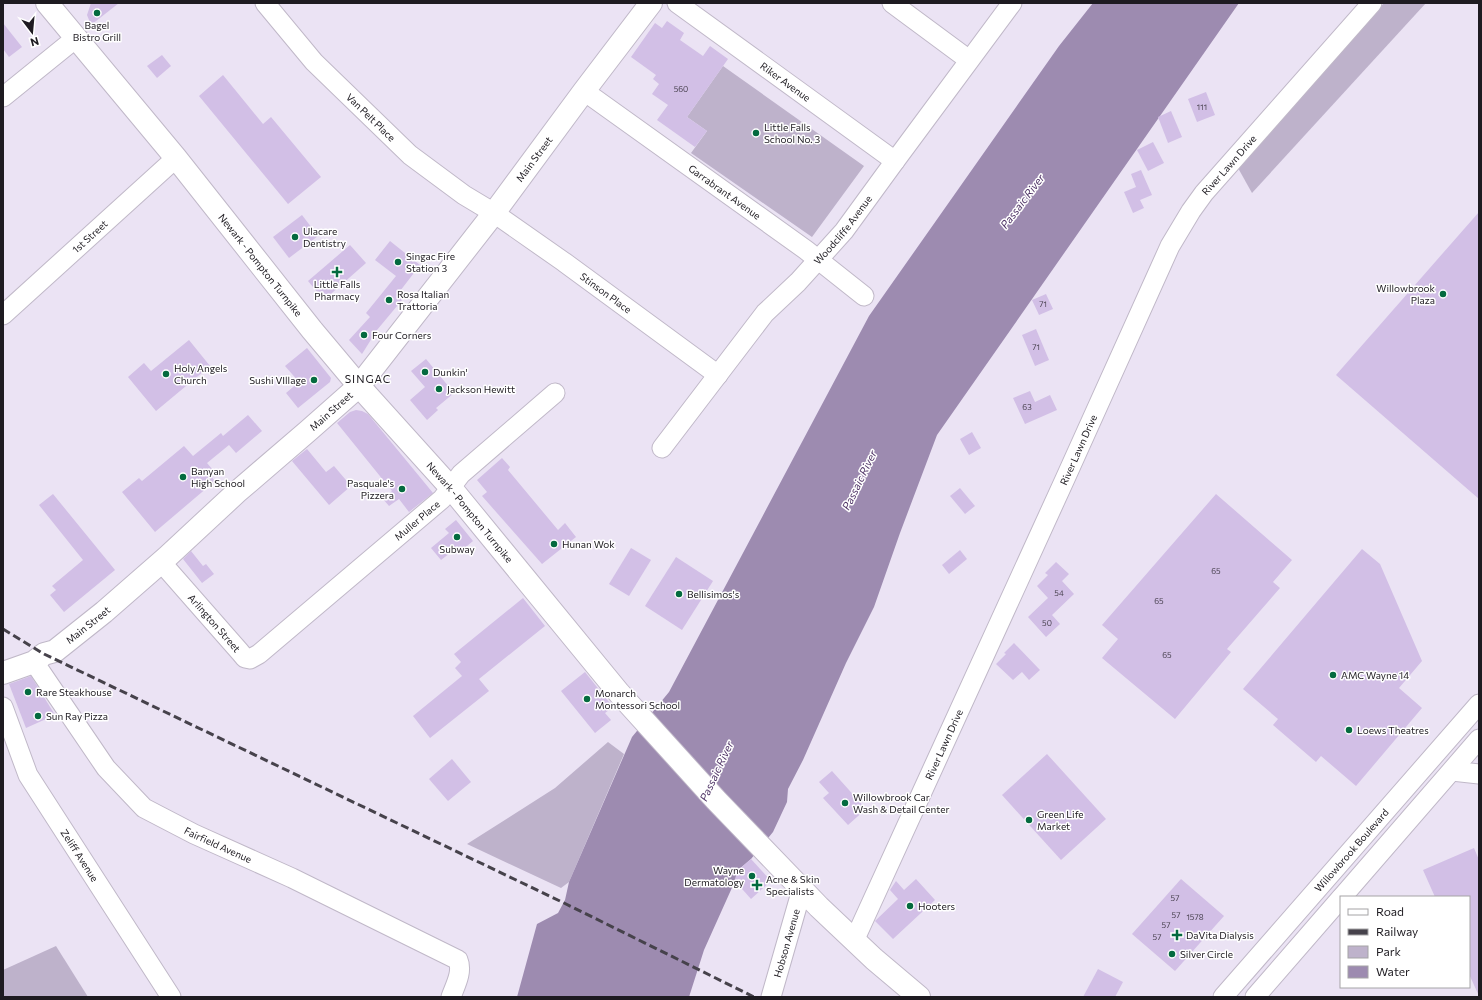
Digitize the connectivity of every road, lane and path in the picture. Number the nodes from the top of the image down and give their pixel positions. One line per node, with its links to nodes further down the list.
1 (265, 3): 14 (street, Van Pelt Place)
2 (651, 3): 10 (main road, Main Street)
3 (677, 3): 13 (street, Riker Avenue)
4 (892, 3): 9 (street)
5 (1012, 3): 9 (street, Woodcliffe Avenue)
6 (1372, 3): 35 (street, River Lawn Drive)
7 (53, 5): 8 (main road, Newark - Pompton Turnpike)
8 (76, 38): 11 (street); 12 (main road, Newark - Pompton Turnpike)
9 (969, 60): 13 (street, Woodcliffe Avenue)
10 (584, 91): 14 (main road, Main Street); 15 (street, Garrabrant Avenue)
11 (3, 97)
12 (176, 158): 17 (street, 1st Street); 19 (main road, Newark - Pompton Turnpike)
13 (894, 161): 15 (street, Woodcliffe Avenue)
14 (494, 213): 18 (street, Stinson Place); 19 (main road, Main Street)
15 (818, 259): 16 (street, Garrabrant Avenue); 18 (street, Woodcliffe Avenue)
16 (864, 296)
17 (3, 315)
18 (718, 374): 21 (street, Woodcliffe Avenue)
19 (359, 386): 22 (main road, Newark - Pompton Turnpike); 23 (main road, Main Street)
20 (554, 393): 22 (street, Muller Place)
21 (662, 448)
22 (451, 488): 24 (street, Muller Place); 32 (main road, Newark - Pompton Turnpike)
23 (161, 562): 24 (street, Arlington Street); 25 (main road, Main Street)
24 (273, 641)
25 (34, 662): 26 (main road, Main Street); 37 (street, Fairfield Avenue)
26 (3, 673)
27 (1479, 706): 40 (street, Willowbrook Boulevard)
28 (3, 707): 36 (street, Zeliff Avenue)
29 (1479, 740): 30 (street)
30 (1452, 771): 31 (street); 33 (street)
31 (1479, 774)
32 (802, 889): 35 (main road, Newark - Pompton Turnpike); 38 (street, Hobson Avenue)
33 (1344, 896)
34 (1340, 900): 41 (street)
35 (854, 941): 39 (main road, Newark - Pompton Turnpike)
36 (171, 997)
37 (451, 997)
38 (770, 997)
39 (919, 997)
40 (1223, 997)
41 (1255, 997)

